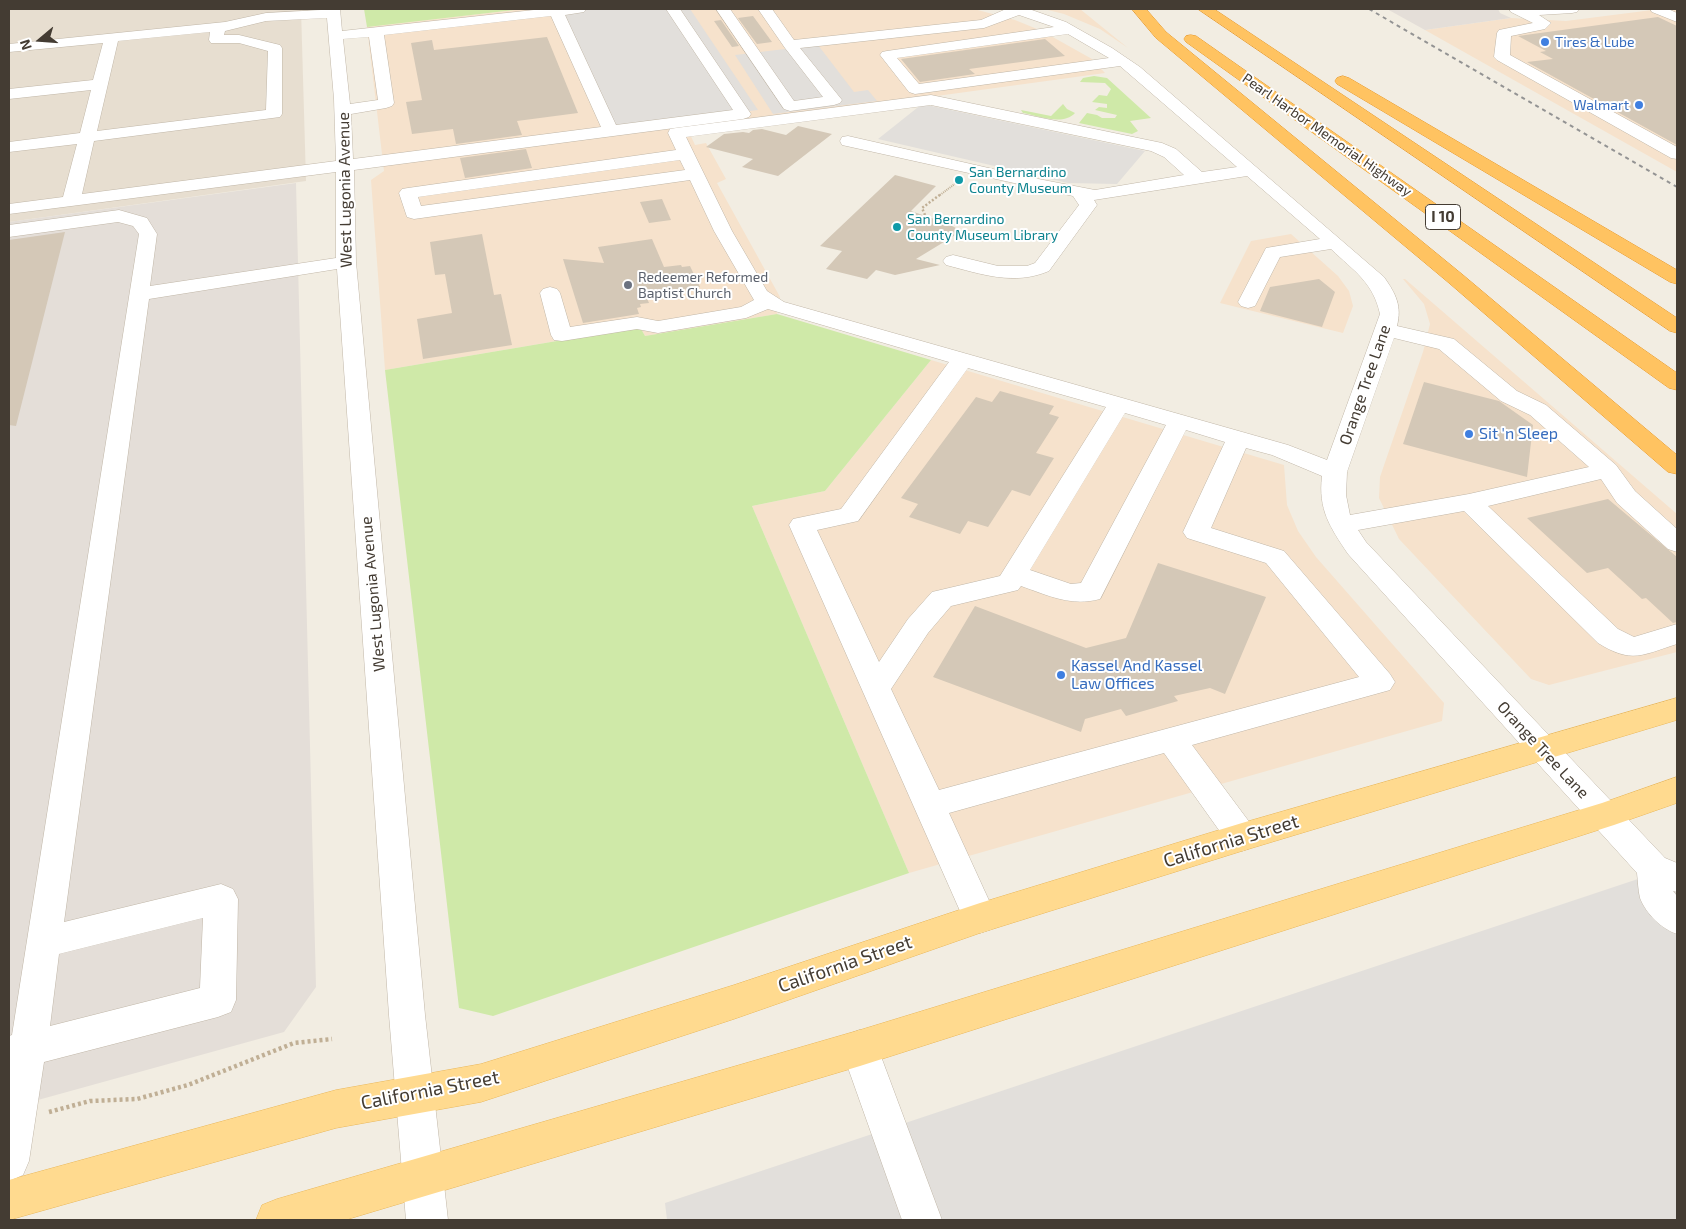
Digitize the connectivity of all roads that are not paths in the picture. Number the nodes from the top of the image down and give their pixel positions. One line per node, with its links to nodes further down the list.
1 (579, 9): 14 (street)
2 (673, 9): 33 (street)
3 (723, 9): 26 (street)
4 (765, 9): 21 (street)
5 (1015, 9): 15 (street, Orange Tree Lane); 25 (street)
6 (1139, 9): 61 (highway)
7 (1148, 9): 57 (highway, Pearl Harbor Memorial Highway / I 10)
8 (1206, 9): 54 (highway, I 10)
9 (1220, 9): 49 (highway)
10 (1572, 9): 12 (street)
11 (1657, 9): 16 (street)
12 (1520, 10): 37 (street)
13 (333, 11): 18 (street); 23 (street, West Lugonia Avenue)
14 (556, 11): 22 (street); 33 (street)
15 (1047, 13): 20 (street, Orange Tree Lane)
16 (1677, 18)
17 (842, 25): 25 (street)
18 (222, 27): 24 (street); 34 (street)
19 (798, 29): 21 (street)
20 (1069, 30): 28 (street, Orange Tree Lane); 28 (street)
21 (780, 31): 26 (street)
22 (376, 32): 23 (street); 32 (street)
23 (335, 36): 32 (street, West Lugonia Avenue)
24 (112, 37): 27 (street); 29 (street)
25 (857, 38): 26 (street)
26 (790, 45)
27 (9, 48)
28 (1123, 61): 39 (street, Orange Tree Lane)
29 (100, 84): 30 (street); 34 (street)
30 (9, 94)
31 (891, 105): 36 (street); 41 (street); 42 (street)
32 (343, 110): 38 (street, West Lugonia Avenue)
33 (611, 132): 38 (street)
34 (86, 137): 35 (street); 43 (street)
35 (9, 147)
36 (687, 154): 40 (street); 40 (street)
37 (1677, 154)
38 (346, 166): 43 (street); 48 (street, West Lugonia Avenue)
39 (1250, 170): 41 (street); 46 (street, Orange Tree Lane)
40 (695, 174): 52 (street)
41 (1198, 178): 42 (street)
42 (1080, 193): 47 (street)
43 (71, 201): 44 (street)
44 (9, 209)
45 (9, 231): 51 (street)
46 (1335, 243): 53 (street); 55 (street, Orange Tree Lane)
47 (953, 261)
48 (346, 262): 51 (street); 83 (street, West Lugonia Avenue)
49 (1677, 278)
50 (550, 293): 52 (street)
51 (140, 294): 80 (street)
52 (769, 301): 56 (street)
53 (1248, 302)
54 (1677, 327)
55 (1386, 330): 62 (street); 63 (street, Orange Tree Lane)
56 (963, 359): 58 (street); 69 (street)
57 (1677, 383)
58 (1119, 404): 59 (street); 67 (street)
59 (1178, 421): 60 (street); 67 (street)
60 (1239, 438): 63 (street); 71 (street)
61 (1677, 467)
62 (1607, 470): 64 (street); 66 (street)
63 (1335, 472): 65 (street, Orange Tree Lane)
64 (1470, 502): 65 (street); 68 (street)
65 (1342, 525): 72 (street, Orange Tree Lane)
66 (1677, 543)
67 (1015, 574): 69 (street)
68 (1677, 634)
69 (876, 689): 74 (street)
70 (1677, 709): 72 (main road, California Street)
71 (1171, 739): 74 (street); 76 (street)
72 (1541, 749): 75 (street, Orange Tree Lane); 76 (main road, California Street)
73 (1677, 790): 75 (main road)
74 (930, 805): 78 (street)
75 (1603, 816): 77 (street, Orange Tree Lane); 81 (main road)
76 (1242, 837): 78 (main road, California Street)
77 (1665, 873): 79 (street)
78 (980, 918): 83 (main road, California Street)
79 (1677, 919)
80 (43, 943): 82 (street); 82 (street)
81 (860, 1048): 85 (main road); 89 (street)
82 (18, 1052): 84 (street)
83 (414, 1094): 85 (street, West Lugonia Avenue); 86 (main road, California Street)
84 (9, 1161)
85 (423, 1178): 87 (main road); 88 (street, West Lugonia Avenue)
86 (9, 1200)
87 (277, 1220)
88 (427, 1220)
89 (922, 1220)

